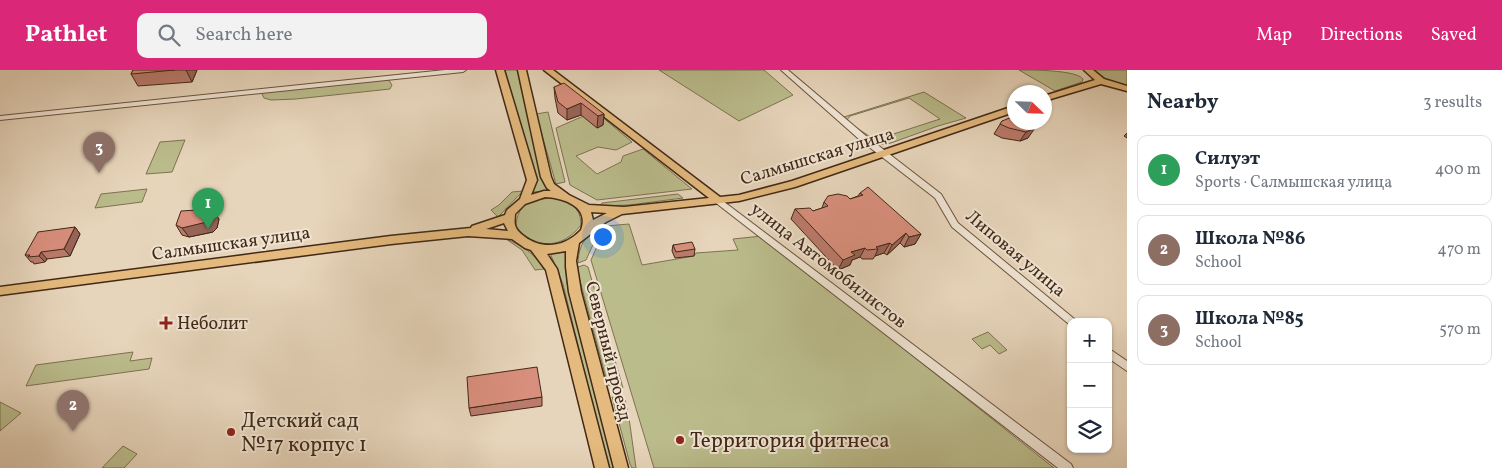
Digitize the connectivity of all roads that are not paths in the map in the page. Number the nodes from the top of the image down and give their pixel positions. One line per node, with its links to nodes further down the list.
1 (463, 70): 12 (street)
2 (500, 70): 15 (main road)
3 (522, 70): 14 (main road)
4 (548, 70): 16 (main road, улица Автомобилистов)
5 (784, 70): 13 (street, Липовая улица)
6 (1077, 70): 8 (main road)
7 (1088, 70): 8 (main road)
8 (1098, 80): 9 (main road); 10 (main road)
9 (1127, 89)
10 (1052, 96)
11 (1007, 111): 13 (main road, Салмышская улица)
12 (0, 118)
13 (884, 155): 16 (main road, Салмышская улица); 26 (street, Липовая улица)
14 (566, 196): 15 (main road); 17 (main road)
15 (524, 200): 19 (main road)
16 (719, 201): 18 (main road, Салмышская улица); 31 (street, улица Автомобилистов)
17 (579, 203): 18 (main road); 21 (main road)
18 (624, 211): 21 (main road)
19 (509, 218): 20 (main road); 22 (main road)
20 (468, 232): 22 (main road); 25 (main road, Салмышская улица)
21 (585, 232): 23 (main road)
22 (512, 235): 24 (main road)
23 (574, 242): 24 (main road); 30 (main road, Северный проезд)
24 (535, 248): 29 (main road, Северный проезд)
25 (0, 291)
26 (1068, 318)
27 (1112, 355): 28 (street)
28 (1127, 367)
29 (602, 468)
30 (621, 468)
31 (1067, 468)

